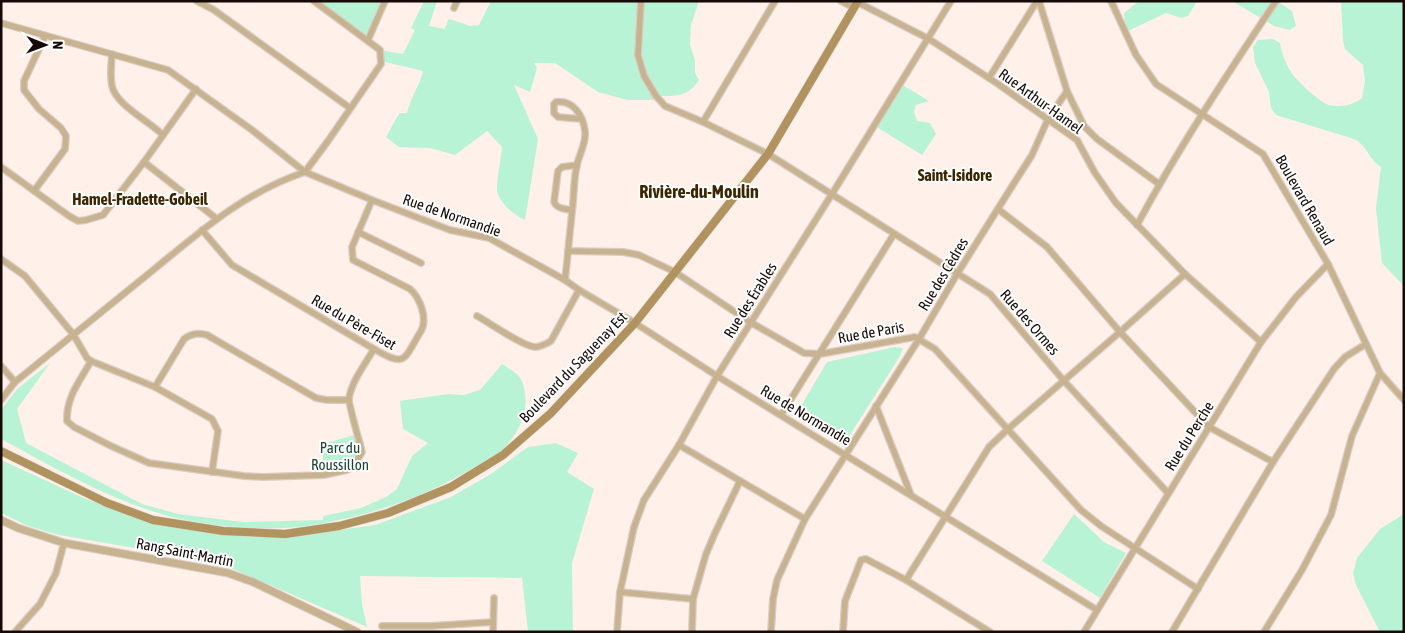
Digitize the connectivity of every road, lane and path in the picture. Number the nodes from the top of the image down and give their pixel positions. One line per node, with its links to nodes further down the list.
1 (197, 1): 20 (street)
2 (314, 1): 15 (street)
3 (385, 1): 15 (street)
4 (641, 1): 24 (street, Rue des Ormes)
5 (775, 1): 24 (street)
6 (841, 1): 11 (street, Rue Arthur-Hamel)
7 (951, 1): 14 (street, Rue des Érables)
8 (1038, 1): 17 (street); 19 (street)
9 (1111, 1): 21 (street, Boulevard Renaud)
10 (1276, 1): 21 (street)
11 (856, 4): 14 (street, Rue Arthur-Hamel); 26 (main road, Boulevard du Saguenay Est)
12 (1, 23): 13 (street, Rue de Normandie)
13 (45, 36): 16 (street, Rue de Normandie); 32 (street)
14 (929, 39): 17 (street, Rue Arthur-Hamel); 33 (street, Rue des Érables)
15 (368, 40): 20 (street)
16 (112, 54): 18 (street, Rue de Normandie); 25 (street)
17 (989, 78): 23 (street, Rue Arthur-Hamel)
18 (196, 89): 25 (street); 30 (street, Rue de Normandie)
19 (1067, 91): 23 (street, Rue des Cèdres); 31 (street)
20 (350, 108): 30 (street)
21 (1201, 114): 31 (street); 45 (street, Boulevard Renaud)
22 (582, 118): 22 (street); 28 (street)
23 (1048, 120): 35 (street, Rue des Cèdres); 38 (street, Rue Arthur-Hamel)
24 (703, 122): 26 (street, Rue des Ormes)
25 (163, 134): 27 (street)
26 (768, 154): 33 (street, Rue des Ormes); 46 (main road, Boulevard du Saguenay Est)
27 (144, 162): 32 (street); 37 (street)
28 (577, 164): 36 (street); 36 (street)
29 (1, 167): 32 (street)
30 (305, 172): 34 (street, Rue de Normandie); 37 (street)
31 (1159, 184): 38 (street)
32 (34, 191)
33 (832, 194): 41 (street, Rue des Ormes); 52 (street, Rue des Érables)
34 (372, 200): 40 (street, Rue du Père-Fiset); 49 (street, Rue de Normandie)
35 (998, 209): 47 (street, Rue des Cèdres); 54 (street)
36 (572, 210): 42 (street)
37 (216, 219): 39 (street)
38 (1137, 225): 48 (street, Rue Arthur-Hamel)
39 (202, 230): 55 (street); 59 (street, Rue du Père-Fiset)
40 (358, 232): 44 (street); 59 (street, Rue du Père-Fiset)
41 (894, 234): 47 (street, Rue des Ormes); 60 (street)
42 (568, 251): 46 (street, Rue de Paris); 49 (street)
43 (1, 259): 55 (street)
44 (421, 263)
45 (1328, 264): 57 (street, Rue du Perche); 58 (street, Boulevard Renaud)
46 (675, 272): 52 (street, Rue de Paris); 53 (main road, Boulevard du Saguenay Est)
47 (957, 274): 56 (street, Rue des Cèdres); 65 (street, Rue des Ormes)
48 (1185, 274): 54 (street); 57 (street, Rue Arthur-Hamel)
49 (565, 280): 50 (street, Rue de Normandie)
50 (579, 290): 51 (street); 53 (street, Rue de Normandie)
51 (477, 316)
52 (750, 322): 60 (street, Rue de Paris); 64 (street, Rue des Érables)
53 (635, 323): 64 (street, Rue de Normandie); 76 (main road, Boulevard du Saguenay Est)
54 (1120, 332): 65 (street); 73 (street)
55 (73, 334): 61 (street); 66 (street)
56 (919, 339): 60 (street, Rue de Paris); 71 (street, Rue des Cèdres); 74 (street, Rue de Paris)
57 (1261, 342): 73 (street, Rue du Perche)
58 (1366, 344): 63 (street, Boulevard Renaud); 78 (street)
59 (374, 349): 69 (street)
60 (820, 354): 72 (street)
61 (91, 362): 67 (street); 79 (street)
62 (1, 366): 66 (street)
63 (1380, 373): 70 (street, Boulevard Renaud); 107 (street)
64 (717, 376): 72 (street, Rue de Normandie); 75 (street, Rue des Érables)
65 (1064, 381): 74 (street); 81 (street, Rue des Ormes)
66 (15, 382): 68 (street)
67 (155, 387): 69 (street); 79 (street)
68 (1, 400)
69 (348, 400): 79 (street)
70 (1404, 400)
71 (876, 406): 77 (street, Rue des Cèdres); 82 (street)
72 (781, 415): 77 (street, Rue de Normandie)
73 (1210, 427): 78 (street); 81 (street, Rue du Perche)
74 (1008, 429): 83 (street); 87 (street, Rue de Paris)
75 (679, 445): 80 (street); 90 (street, Rue des Érables)
76 (1, 451)
77 (846, 454): 82 (street, Rue de Normandie); 84 (street, Rue des Cèdres)
78 (1273, 462): 89 (street)
79 (212, 472)
80 (740, 481): 84 (street); 92 (street)
81 (1168, 493): 87 (street, Rue du Perche)
82 (912, 495): 83 (street, Rue de Normandie)
83 (945, 516): 88 (street); 93 (street, Rue de Normandie)
84 (805, 519): 102 (street, Rue des Cèdres)
85 (1, 520): 86 (street, Rang Saint-Martin)
86 (64, 543): 97 (street); 98 (street, Rang Saint-Martin)
87 (1135, 549): 89 (street, Rue de Paris); 93 (street, Rue du Perche)
88 (906, 580): 103 (street); 104 (street)
89 (1198, 589): 106 (street)
90 (620, 592): 92 (street); 100 (street, Rue des Érables)
91 (494, 598): 94 (street)
92 (693, 599): 101 (street)
93 (1097, 610): 105 (street, Rue du Perche)
94 (493, 622): 96 (street); 99 (street)
95 (382, 626): 96 (street)
96 (431, 629)
97 (15, 632)
98 (357, 632)
99 (493, 632)
100 (617, 632)
101 (692, 632)
102 (771, 632)
103 (843, 632)
104 (990, 632)
105 (1084, 632)
106 (1172, 632)
107 (1264, 632)

